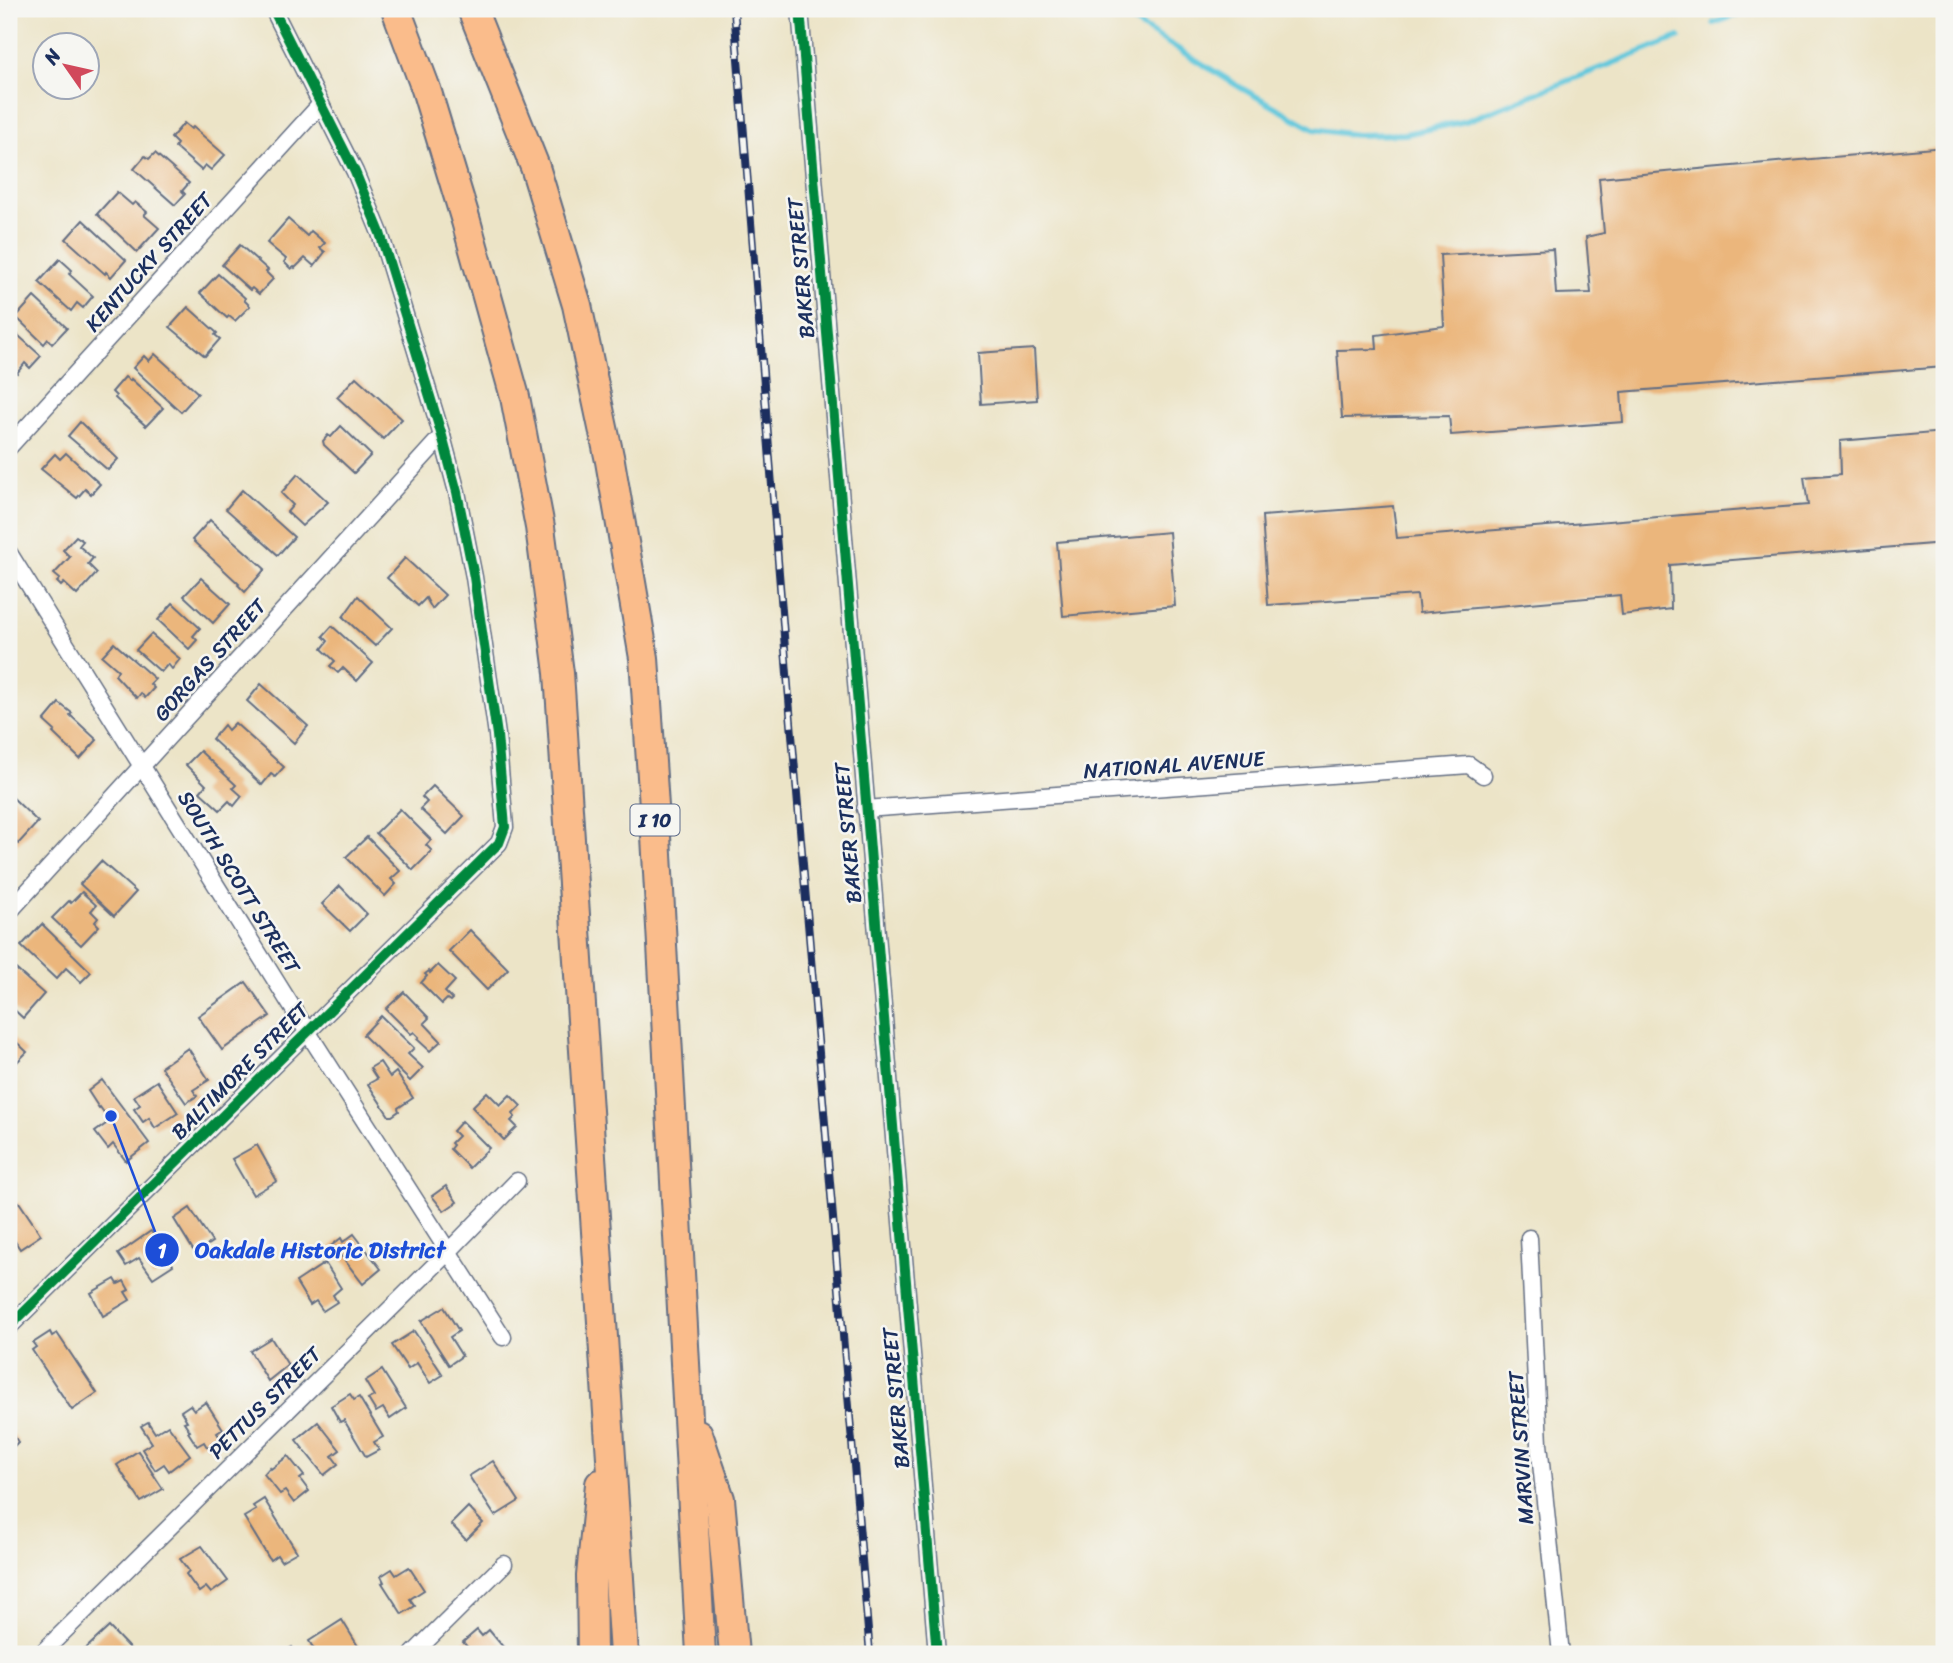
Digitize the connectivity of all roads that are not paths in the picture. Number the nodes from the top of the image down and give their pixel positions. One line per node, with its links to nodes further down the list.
1 (273, 9): 5 (street)
2 (396, 9): 20 (highway)
3 (472, 9): 19 (highway, I 10)
4 (800, 9): 11 (street, BAKER STREET)
5 (321, 104): 6 (street); 7 (street, KENTUCKY STREET)
6 (442, 436): 9 (street, GORGAS STREET); 13 (street, BALTIMORE STREET)
7 (9, 447)
8 (9, 553): 9 (street, SOUTH SCOTT STREET)
9 (142, 767): 12 (street, GORGAS STREET); 13 (street, SOUTH SCOTT STREET)
10 (1483, 775): 11 (street, NATIONAL AVENUE)
11 (865, 808): 28 (street, BAKER STREET)
12 (9, 912)
13 (307, 1031): 16 (street, SOUTH SCOTT STREET); 17 (street, BALTIMORE STREET)
14 (517, 1181): 16 (street, PETTUS STREET)
15 (1529, 1238): 29 (street, MARVIN STREET)
16 (447, 1253): 18 (street, SOUTH SCOTT STREET); 22 (street, PETTUS STREET)
17 (9, 1327)
18 (503, 1338)
19 (687, 1400): 26 (highway, I 10); 27 (highway)
20 (609, 1401): 24 (highway); 25 (highway)
21 (504, 1563): 23 (street)
22 (41, 1654)
23 (413, 1654)
24 (592, 1654)
25 (624, 1654)
26 (701, 1654)
27 (734, 1654)
28 (937, 1654)
29 (1561, 1654)

